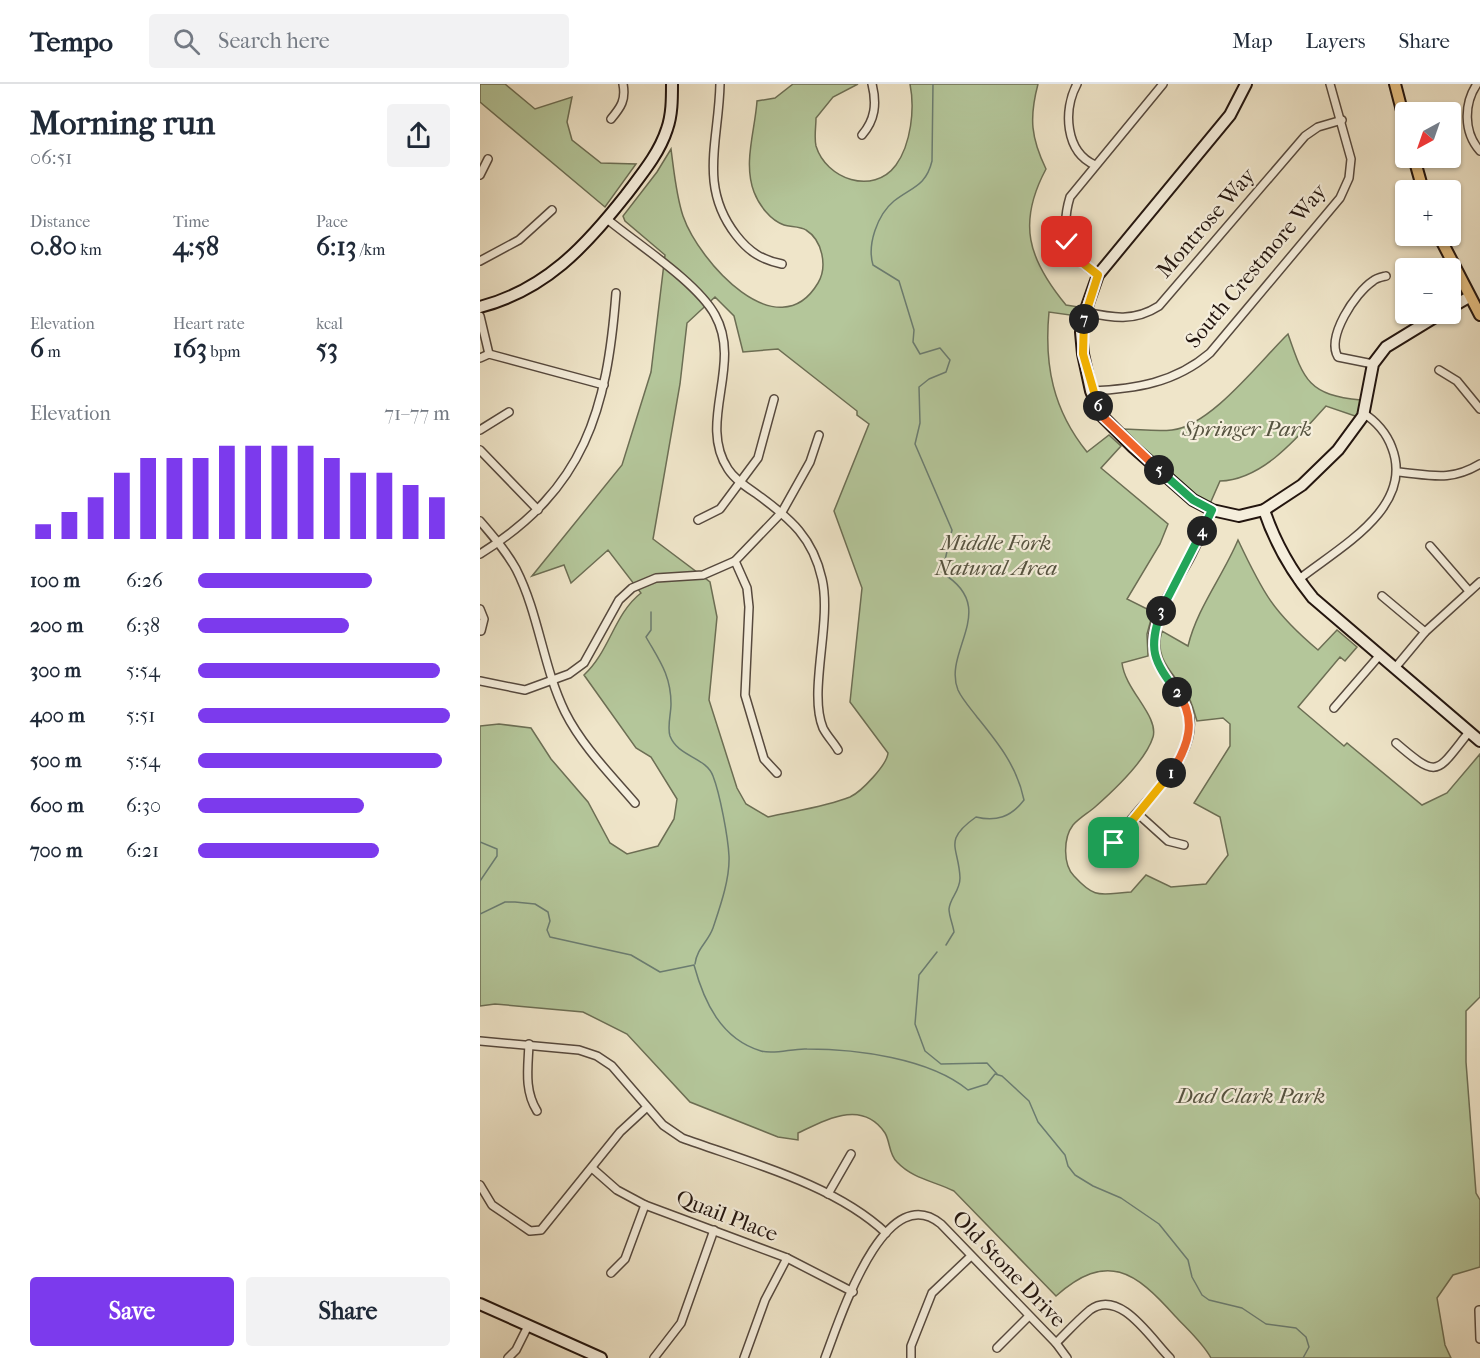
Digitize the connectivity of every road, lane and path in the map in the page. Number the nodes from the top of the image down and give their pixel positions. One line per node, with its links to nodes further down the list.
1 (623, 84): 12 (street)
2 (672, 84): 20 (street)
3 (720, 84): 23 (street)
4 (872, 84): 14 (street)
5 (1077, 84): 17 (street)
6 (1163, 84): 17 (street)
7 (1246, 84): 24 (street)
8 (1330, 84): 13 (street, South Crestmore Way)
9 (1395, 84): 11 (main road)
10 (1477, 84): 15 (street)
11 (1400, 102)
12 (611, 119)
13 (1342, 120): 30 (street, Montrose Way); 39 (street, South Crestmore Way)
14 (862, 135)
15 (1480, 151)
16 (488, 159): 18 (street)
17 (1095, 165): 24 (street)
18 (480, 175)
19 (552, 210): 22 (street)
20 (607, 219): 29 (street); 49 (street)
21 (1444, 246): 27 (main road)
22 (480, 261)
23 (782, 264)
24 (1098, 275): 30 (street)
25 (1386, 276): 36 (street)
26 (616, 293): 38 (street)
27 (1469, 297): 28 (street); 31 (main road)
28 (1461, 302)
29 (480, 307)
30 (1085, 312): 39 (street)
31 (1480, 315)
32 (480, 316): 34 (street)
33 (1424, 324): 36 (street)
34 (489, 354): 35 (street); 38 (street)
35 (480, 358)
36 (1373, 364): 43 (street)
37 (1439, 370): 41 (street)
38 (604, 385): 50 (street)
39 (1091, 391): 51 (street)
40 (774, 399): 49 (street)
41 (1480, 408)
42 (508, 412): 44 (street)
43 (1364, 413): 48 (street); 52 (street)
44 (480, 430)
45 (819, 435): 53 (street)
46 (480, 450): 50 (street)
47 (1480, 464): 48 (street)
48 (1398, 472): 60 (street)
49 (741, 483): 53 (street); 54 (street)
50 (538, 510): 56 (street)
51 (1212, 510): 52 (street); 78 (street)
52 (1264, 510): 60 (street)
53 (782, 512): 59 (street); 75 (street)
54 (698, 520)
55 (480, 521): 56 (street)
56 (499, 542): 58 (street); 70 (street)
57 (1430, 546): 62 (street)
58 (480, 554)
59 (735, 561): 70 (street); 76 (street)
60 (1298, 580): 67 (street)
61 (1480, 582): 62 (street)
62 (1469, 591): 66 (street)
63 (1382, 596): 66 (street)
64 (480, 609): 65 (street)
65 (481, 631)
66 (1425, 632): 68 (street)
67 (1379, 656): 68 (street); 71 (street)
68 (1395, 668): 72 (street)
69 (480, 681): 70 (street)
70 (552, 682): 77 (street)
71 (1334, 708)
72 (1469, 732): 73 (street); 74 (street)
73 (1480, 741)
74 (1396, 743)
75 (838, 750)
76 (777, 773)
77 (635, 803)
78 (1137, 813): 79 (street); 80 (street)
79 (1184, 845)
80 (1106, 852)
81 (480, 1041): 82 (street)
82 (529, 1044): 83 (street); 84 (street)
83 (646, 1108): 86 (street); 88 (street)
84 (537, 1111)
85 (851, 1154): 88 (street)
86 (592, 1168): 87 (street); 89 (street, Quail Place)
87 (480, 1185)
88 (828, 1194): 91 (street)
89 (645, 1205): 90 (street, Quail Place); 94 (street)
90 (714, 1230): 93 (street, Quail Place); 105 (street)
91 (886, 1233): 92 (street, Old Stone Drive); 95 (street, Old Stone Drive)
92 (971, 1256): 98 (street, Old Stone Drive); 108 (street)
93 (788, 1258): 95 (street, Quail Place); 106 (street)
94 (611, 1273)
95 (853, 1292): 107 (street, Old Stone Drive)
96 (480, 1304): 99 (street)
97 (1479, 1310): 100 (street)
98 (1029, 1316): 101 (street, Old Stone Drive); 102 (street)
99 (528, 1326): 103 (street); 104 (street)
100 (1480, 1339)
101 (1056, 1343): 109 (street, Old Stone Drive); 110 (street)
102 (997, 1348)
103 (597, 1357)
104 (508, 1358)
105 (654, 1358)
106 (744, 1358)
107 (825, 1358)
108 (911, 1358)
109 (1067, 1358)
110 (1170, 1358)

